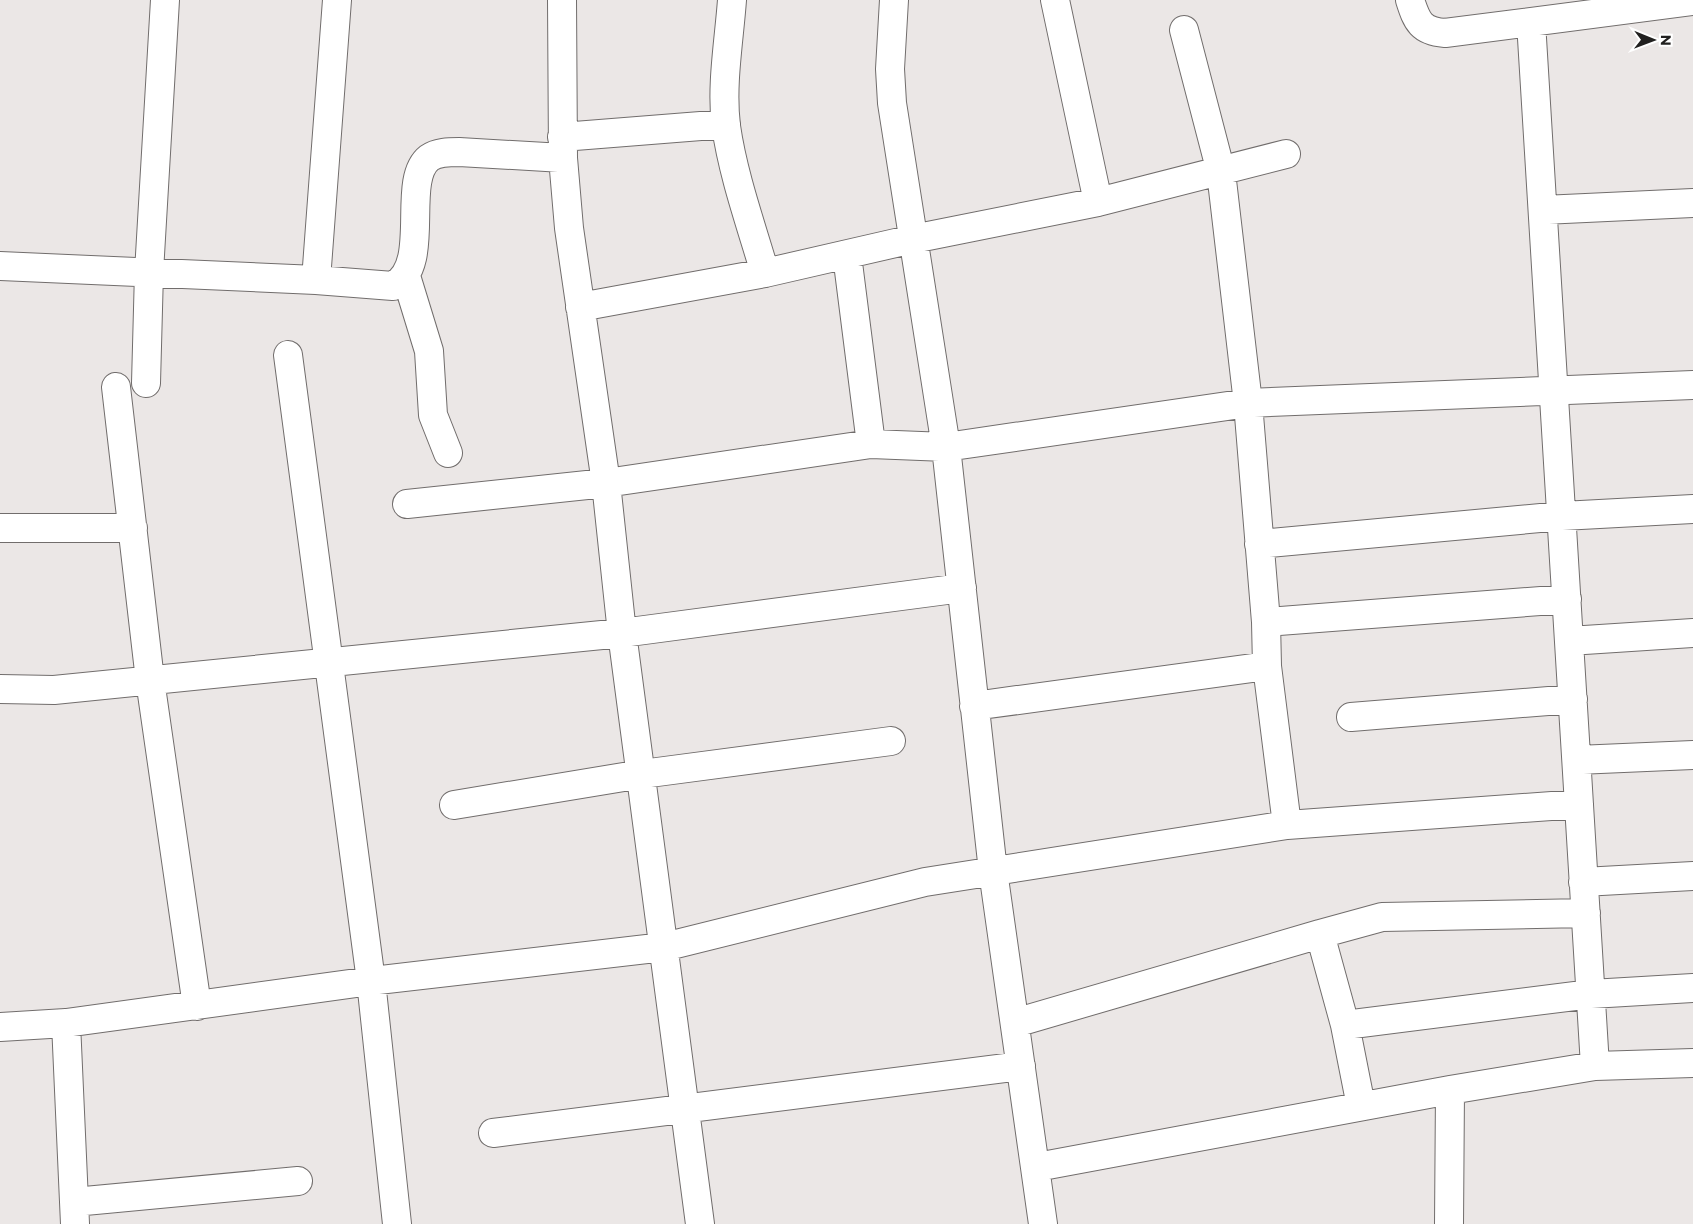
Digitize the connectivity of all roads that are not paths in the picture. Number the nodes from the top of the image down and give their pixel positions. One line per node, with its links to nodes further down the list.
1 (165, 0): 21 (street)
2 (337, 0): 24 (street)
3 (562, 0): 12 (street)
4 (732, 0): 11 (street)
5 (894, 0): 18 (street)
6 (1055, 0): 15 (street)
7 (1410, 0): 9 (street)
8 (1693, 1): 9 (street)
9 (1531, 22): 17 (street)
10 (1184, 30): 14 (street)
11 (726, 124): 12 (street); 22 (street)
12 (562, 148): 23 (street); 25 (street)
13 (1286, 154): 14 (street)
14 (1221, 172): 15 (street); 31 (street)
15 (1098, 202): 18 (street)
16 (1693, 203): 17 (street)
17 (1543, 210): 30 (street)
18 (913, 239): 19 (street); 33 (street)
19 (847, 254): 22 (street); 32 (street)
20 (0, 266): 21 (street)
21 (149, 272): 24 (street); 27 (street)
22 (765, 273): 25 (street)
23 (406, 276): 24 (street); 34 (street)
24 (316, 280)
25 (580, 307): 35 (street)
26 (288, 355): 48 (street)
27 (146, 383)
28 (1693, 385): 30 (street)
29 (116, 387): 40 (street)
30 (1554, 390): 31 (street); 38 (street)
31 (1248, 403): 33 (street); 41 (street)
32 (871, 444): 33 (street); 35 (street)
33 (946, 447): 42 (street)
34 (448, 453)
35 (606, 483): 36 (street); 45 (street)
36 (407, 504)
37 (1693, 509): 38 (street)
38 (1562, 516): 41 (street); 43 (street)
39 (2, 528): 40 (street)
40 (132, 528): 50 (street)
41 (1259, 544): 44 (street)
42 (962, 588): 45 (street); 53 (street)
43 (1567, 599): 44 (street); 47 (street)
44 (1266, 622): 49 (street)
45 (622, 633): 48 (street); 58 (street)
46 (1693, 633): 47 (street)
47 (1569, 640): 52 (street)
48 (328, 662): 50 (street); 68 (street)
49 (1267, 666): 53 (street); 61 (street)
50 (150, 680): 51 (street); 71 (street)
51 (0, 689)
52 (1573, 699): 54 (street); 57 (street)
53 (974, 706): 62 (street)
54 (1352, 717)
55 (891, 741): 58 (street)
56 (1693, 755): 57 (street)
57 (1577, 760): 59 (street)
58 (642, 774): 60 (street); 67 (street)
59 (1579, 804): 61 (street); 64 (street)
60 (454, 806)
61 (1287, 825): 62 (street)
62 (993, 871): 67 (street); 73 (street)
63 (1693, 876): 64 (street)
64 (1583, 882): 65 (street)
65 (1586, 913): 66 (street); 70 (street)
66 (1320, 934): 73 (street); 74 (street)
67 (664, 947): 68 (street); 81 (street)
68 (371, 980): 71 (street); 86 (street)
69 (1693, 988): 70 (street)
70 (1591, 994): 74 (street); 78 (street)
71 (197, 1006): 72 (street)
72 (66, 1023): 75 (street); 85 (street)
73 (1015, 1023): 77 (street)
74 (1345, 1025): 80 (street)
75 (0, 1028)
76 (1693, 1063): 78 (street)
77 (1022, 1066): 81 (street); 83 (street)
78 (1595, 1066): 79 (street)
79 (1450, 1090): 80 (street); 89 (street)
80 (1361, 1106): 83 (street)
81 (685, 1109): 82 (street); 87 (street)
82 (493, 1133)
83 (1037, 1167): 88 (street)
84 (298, 1181): 85 (street)
85 (74, 1213)
86 (397, 1224)
87 (700, 1224)
88 (1043, 1224)
89 (1449, 1224)

